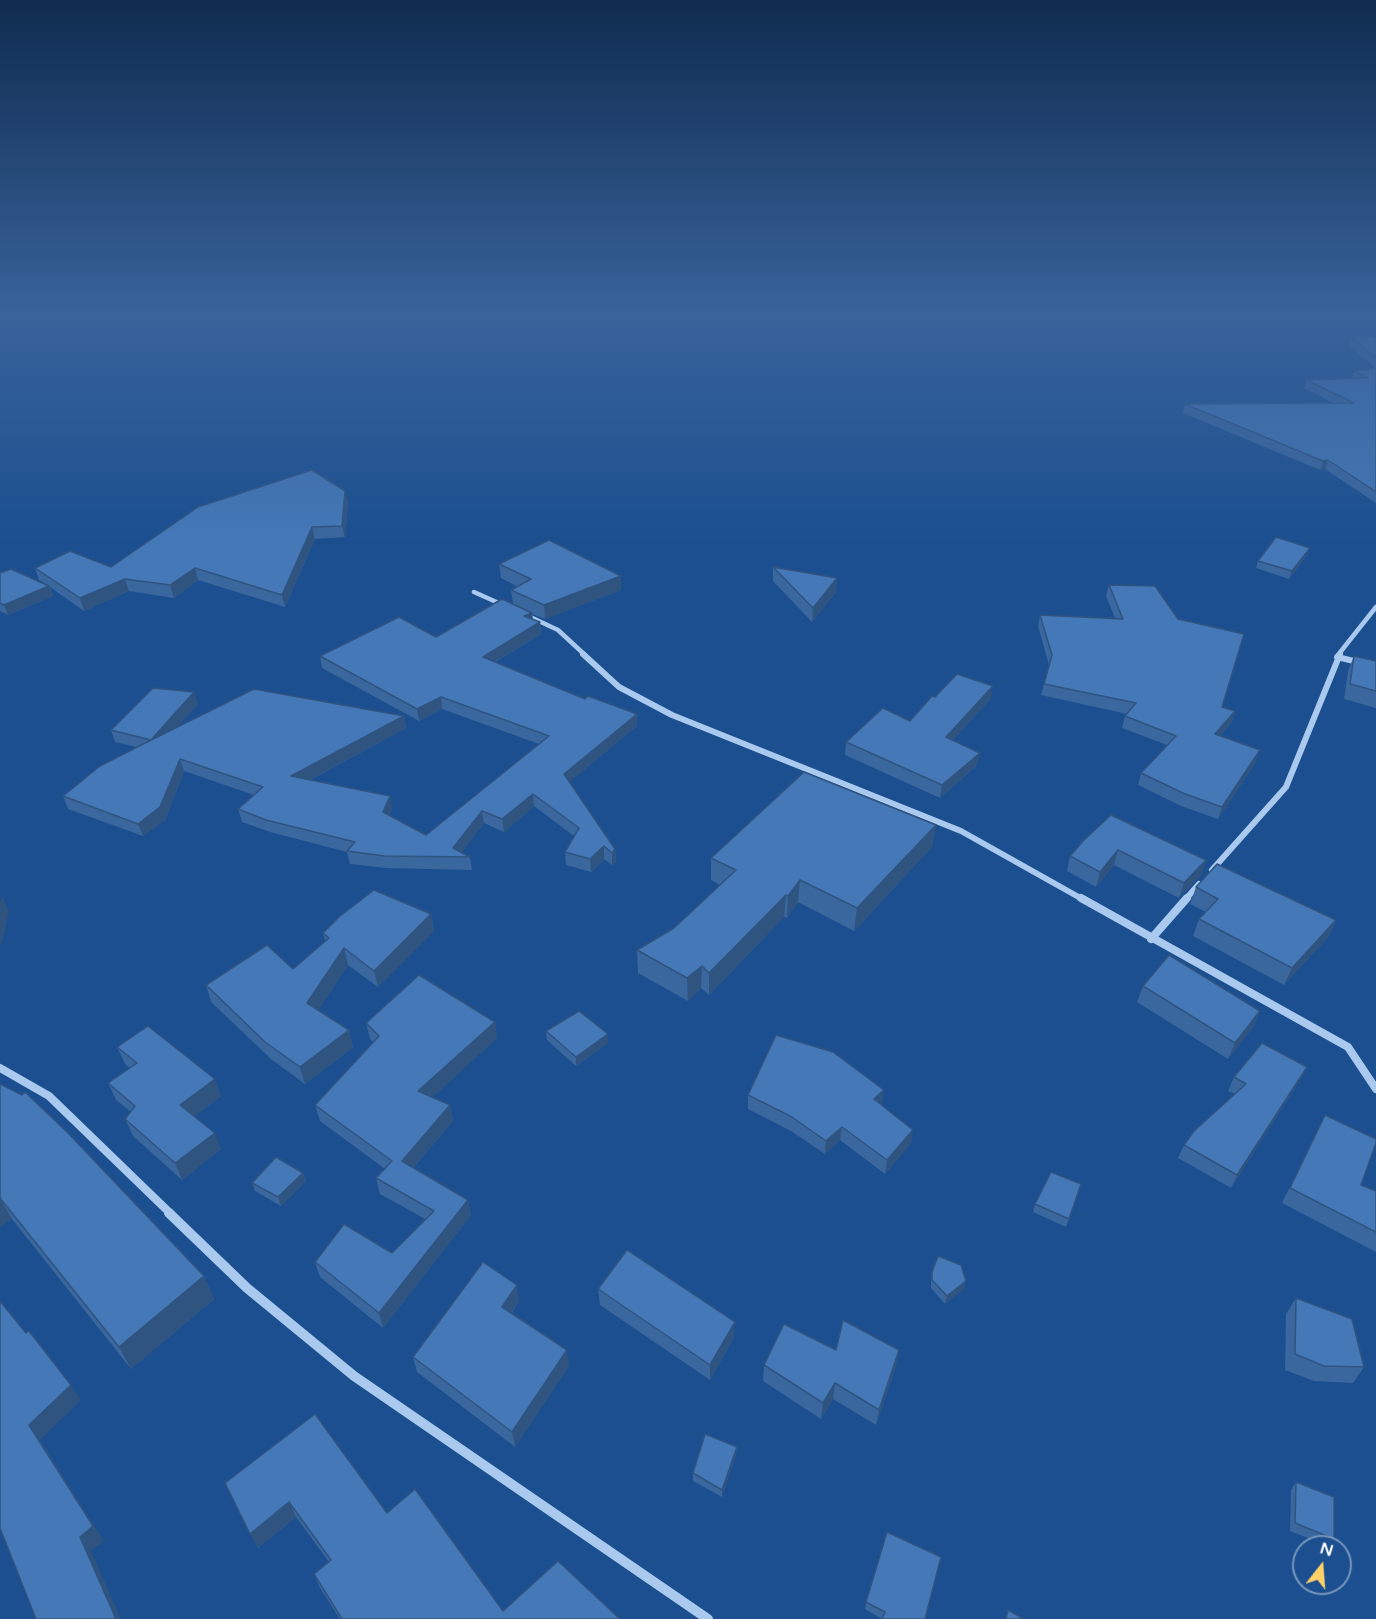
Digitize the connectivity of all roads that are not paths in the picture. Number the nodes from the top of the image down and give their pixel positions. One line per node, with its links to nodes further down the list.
1 (474, 592): 2 (street)
2 (505, 606)
3 (1376, 607): 5 (street)
4 (516, 611): 7 (street)
5 (1337, 657): 6 (street); 7 (street)
6 (1366, 664)
7 (1151, 939): 9 (street)
8 (0, 1068): 10 (street)
9 (1376, 1089)
10 (708, 1619)

